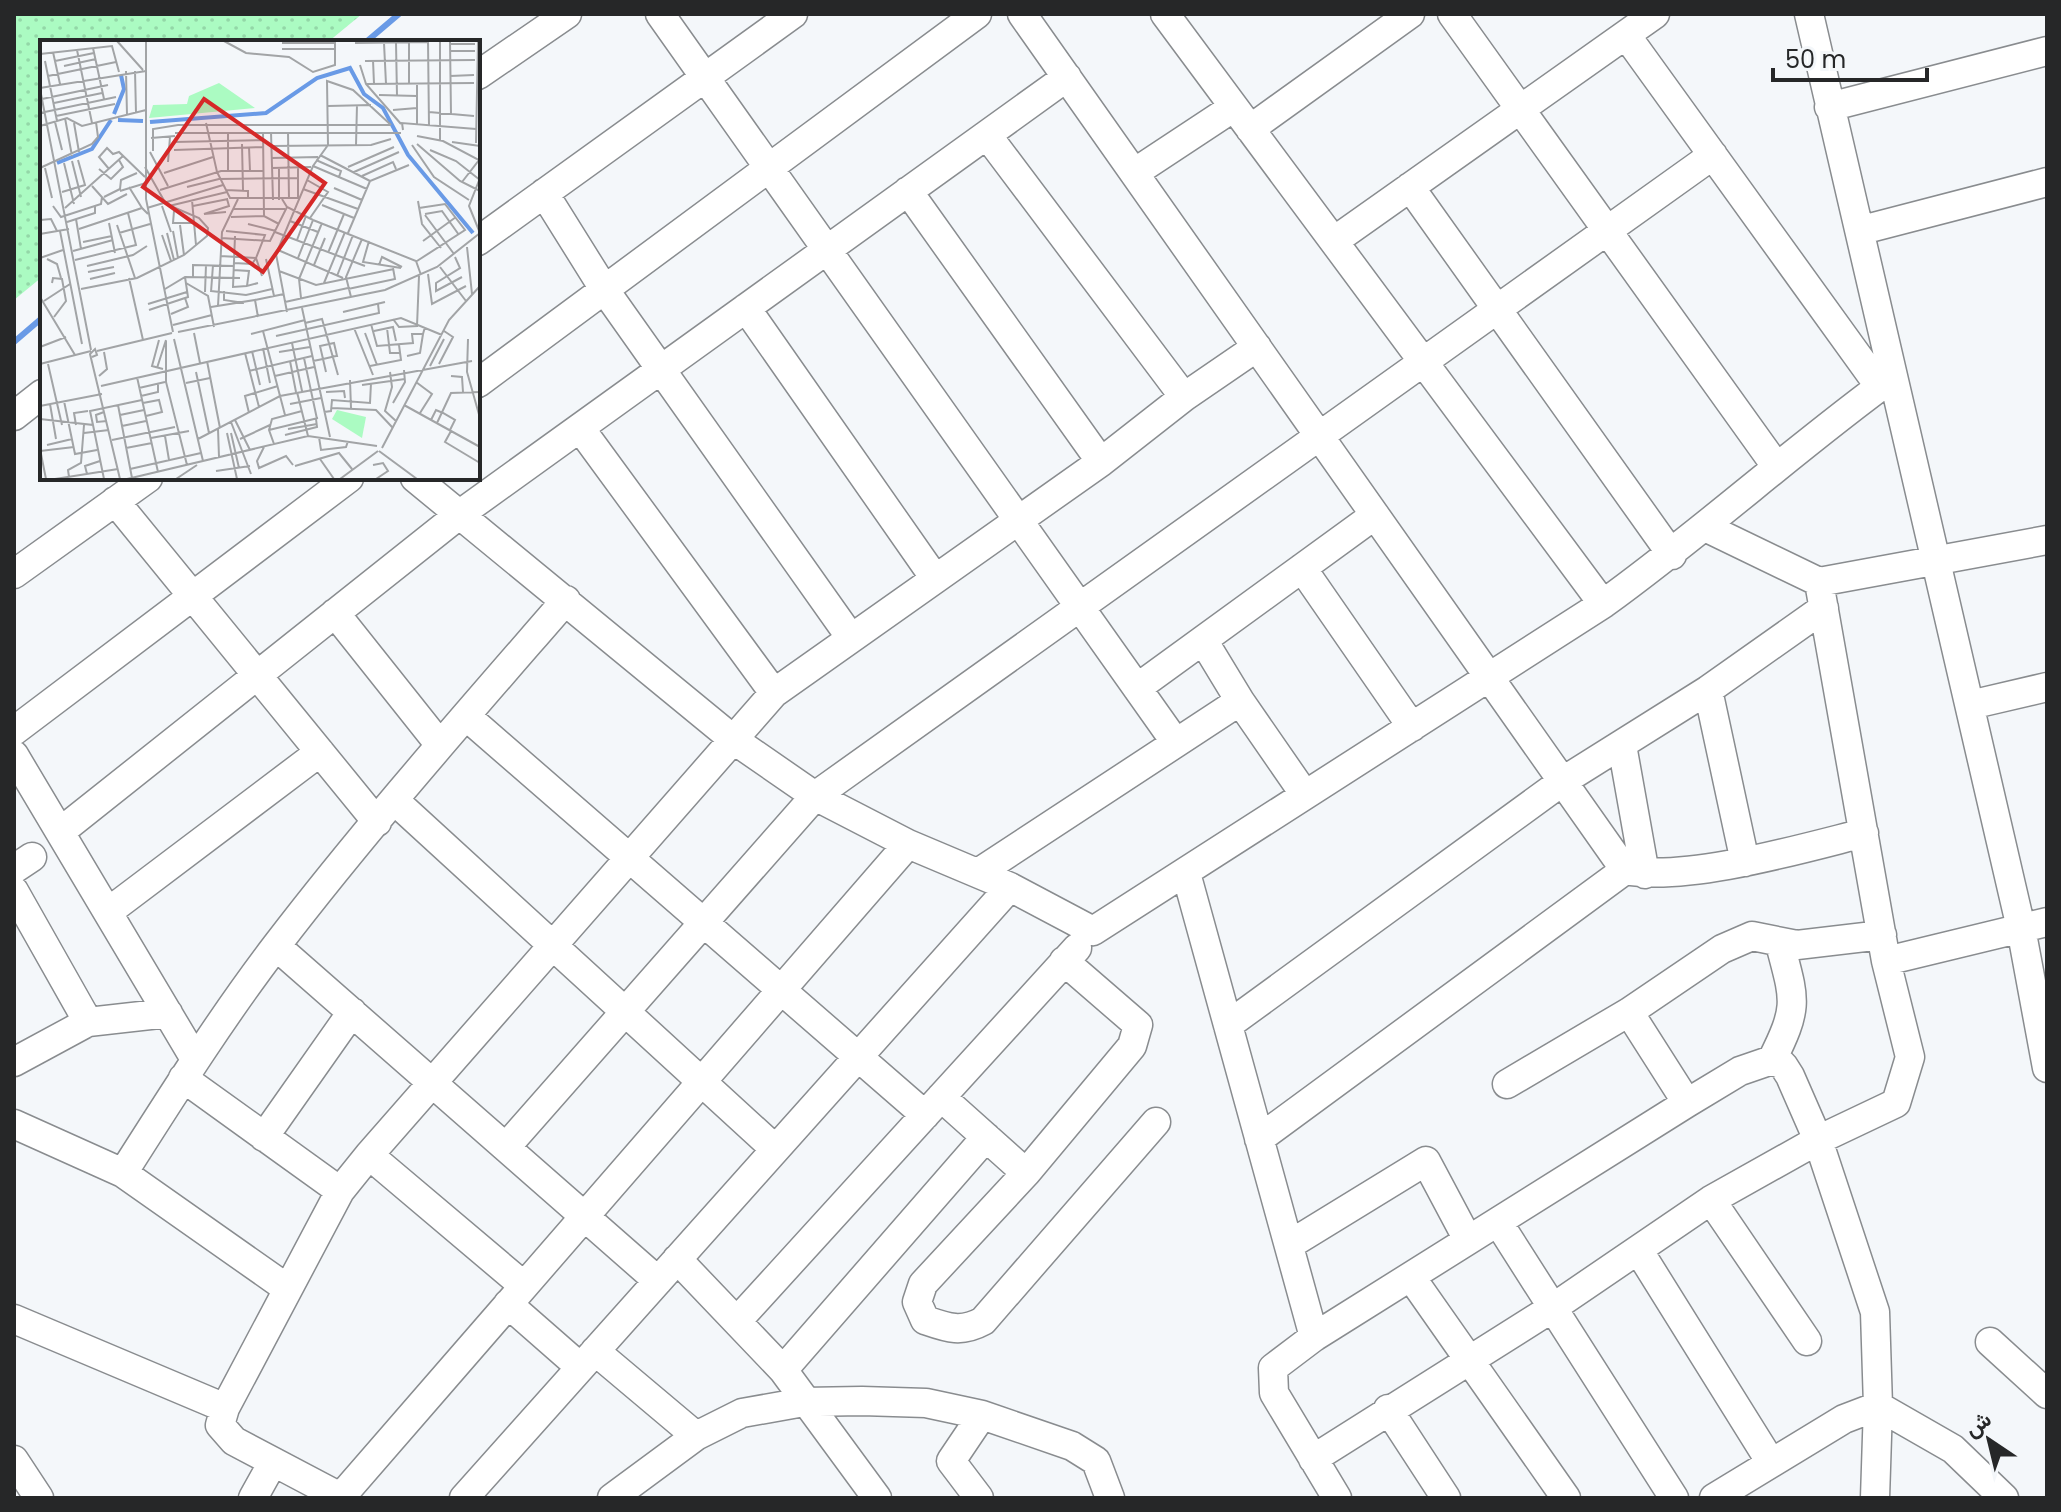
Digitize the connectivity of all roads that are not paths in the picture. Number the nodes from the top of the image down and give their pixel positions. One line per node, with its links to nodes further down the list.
1 (567, 14): 13 (street)
2 (660, 14): 15 (street)
3 (793, 14): 15 (street)
4 (977, 14): 21 (street)
5 (1022, 14): 14 (street)
6 (1165, 14): 18 (street)
7 (1410, 14): 18 (street)
8 (1452, 14): 17 (street)
9 (1655, 14): 11 (street)
10 (1809, 14): 16 (street)
11 (1626, 35): 17 (street); 20 (street)
12 (2047, 51): 16 (street)
13 (480, 74)
14 (1067, 77): 19 (street); 22 (street)
15 (705, 78): 21 (street); 26 (street)
16 (1829, 107): 27 (street)
17 (1521, 109): 24 (street); 28 (street)
18 (1242, 118): 22 (street); 30 (street)
19 (987, 135): 25 (street); 41 (street)
20 (1713, 155): 28 (street); 39 (street)
21 (769, 168): 31 (street); 32 (street)
22 (1134, 173): 35 (street)
23 (2047, 182): 27 (street)
24 (1410, 187): 30 (street); 34 (street)
25 (908, 191): 31 (street); 45 (street)
26 (544, 193): 29 (street); 32 (street)
27 (1862, 230): 39 (street)
28 (1608, 231): 34 (street); 46 (street)
29 (480, 240)
30 (1334, 241): 36 (street)
31 (827, 250): 33 (street); 53 (street)
32 (604, 289): 37 (street); 38 (street)
33 (746, 308): 37 (street); 60 (street)
34 (1497, 309): 36 (street); 56 (street)
35 (1257, 347): 41 (street); 44 (street)
36 (1423, 362): 44 (street); 64 (street)
37 (661, 369): 43 (street); 67 (street)
38 (480, 382)
39 (1887, 382): 46 (street); 57 (street)
40 (40, 396): 42 (street)
41 (1184, 397): 45 (street)
42 (14, 416)
43 (580, 428): 51 (street); 74 (street)
44 (1320, 436): 52 (street); 65 (street)
45 (1101, 462): 53 (street)
46 (1776, 466): 54 (street)
47 (145, 480): 50 (street)
48 (346, 480): 61 (street)
49 (418, 480): 51 (street)
50 (115, 501): 59 (street); 61 (street)
51 (460, 514): 63 (street); 66 (street)
52 (1375, 515): 58 (street); 70 (street)
53 (1017, 519): 60 (street); 65 (street)
54 (1705, 527): 56 (street); 62 (street)
55 (2047, 540): 57 (street)
56 (1672, 555): 64 (street)
57 (1935, 561): 62 (street); 76 (street)
58 (1302, 568): 68 (street); 78 (street)
59 (14, 574)
60 (934, 577): 67 (street)
61 (191, 594): 69 (street); 79 (street)
62 (1822, 595): 73 (street); 91 (street)
63 (566, 600): 77 (street); 80 (street)
64 (1603, 604): 70 (street)
65 (1080, 607): 72 (street); 88 (street)
66 (335, 613): 69 (street); 82 (street)
67 (851, 638): 74 (street)
68 (1203, 640): 72 (street); 75 (street)
69 (257, 675): 84 (street); 90 (street)
70 (1490, 678): 78 (street); 86 (street)
71 (2047, 687): 76 (street)
72 (1137, 688): 81 (street)
73 (1708, 690): 83 (street); 94 (street)
74 (774, 693): 80 (street)
75 (1240, 701): 81 (street); 87 (street)
76 (1970, 705): 102 (street)
77 (466, 716): 82 (street); 93 (street)
78 (1412, 727): 87 (street)
79 (14, 731)
80 (734, 740): 88 (street); 93 (street)
81 (1176, 743): 96 (street)
82 (440, 745): 89 (street)
83 (1622, 745): 86 (street); 95 (street)
84 (320, 752): 89 (street); 100 (street)
85 (14, 755): 90 (street)
86 (1563, 781): 95 (street); 115 (street)
87 (1305, 795): 97 (street)
88 (815, 796): 92 (street); 101 (street)
89 (385, 811): 105 (street); 106 (street)
90 (60, 832): 100 (street)
91 (1864, 833): 94 (street); 107 (street)
92 (908, 844): 96 (street); 109 (street)
93 (629, 858): 101 (street); 105 (street)
94 (1745, 862): 95 (street)
95 (1635, 872): 130 (street)
96 (978, 873): 98 (street)
97 (1186, 873): 103 (street); 115 (street)
98 (1010, 887): 103 (street); 116 (street)
99 (14, 891): 114 (street)
100 (108, 912): 113 (street)
101 (704, 923): 109 (street); 111 (street)
102 (2034, 925): 107 (street); 120 (street)
103 (1093, 931): 108 (street)
104 (1780, 944): 107 (street); 112 (street); 117 (street)
105 (552, 945): 111 (street); 121 (street)
106 (276, 946): 110 (street); 119 (street)
107 (1884, 948): 131 (street)
108 (1064, 961): 125 (street); 136 (street)
109 (781, 990): 116 (street); 122 (street)
110 (352, 1012): 121 (street); 128 (street)
111 (625, 1012): 122 (street); 132 (street)
112 (1629, 1012): 123 (street); 124 (street)
113 (168, 1013): 114 (street); 119 (street)
114 (88, 1022): 118 (street)
115 (1228, 1025): 130 (street)
116 (858, 1056): 125 (street); 133 (street)
117 (1772, 1060): 124 (street); 131 (street)
118 (14, 1062)
119 (189, 1068): 128 (street); 135 (street)
120 (2047, 1068)
121 (432, 1082): 132 (street); 134 (street)
122 (701, 1082): 133 (street); 139 (street)
123 (1507, 1084)
124 (1687, 1103): 140 (street)
125 (933, 1106): 129 (street); 151 (street)
126 (1156, 1122): 136 (street)
127 (14, 1124): 135 (street)
128 (264, 1137): 137 (street)
129 (986, 1137): 136 (street); 157 (street)
130 (1259, 1139): 142 (street)
131 (1818, 1140): 138 (street); 160 (street)
132 (506, 1147): 139 (street)
133 (775, 1149): 144 (street)
134 (369, 1155): 137 (street); 148 (street)
135 (123, 1173): 147 (street)
136 (1026, 1173)
137 (340, 1191): 147 (street)
138 (1711, 1200): 143 (street); 153 (street)
139 (584, 1217): 146 (street); 148 (street)
140 (1498, 1222): 141 (street); 149 (street)
141 (1468, 1240): 142 (street); 145 (street)
142 (1289, 1245): 152 (street)
143 (1639, 1251): 149 (street); 167 (street)
144 (677, 1259): 146 (street); 151 (street)
145 (1411, 1277): 152 (street); 155 (street)
146 (658, 1281): 156 (street)
147 (288, 1289): 161 (street)
148 (516, 1295): 156 (street); 171 (street)
149 (1554, 1307): 155 (street); 180 (street)
150 (14, 1319): 161 (street)
151 (738, 1320): 157 (street)
152 (1314, 1337): 165 (street)
153 (1807, 1341)
154 (1990, 1342): 158 (street)
155 (1470, 1358): 162 (street); 179 (street)
156 (588, 1359): 164 (street); 172 (street)
157 (783, 1370): 159 (street)
158 (2047, 1394)
159 (804, 1402): 163 (street); 164 (street); 174 (street)
160 (1878, 1406): 167 (street); 182 (street); 183 (street)
161 (225, 1408): 168 (street)
162 (1388, 1409): 165 (street); 178 (street)
163 (982, 1415): 175 (street); 176 (street)
164 (696, 1436): 173 (street)
165 (1313, 1459): 177 (street)
166 (14, 1460): 169 (street)
167 (1770, 1461): 181 (street)
168 (273, 1462): 170 (street); 171 (street)
169 (39, 1498)
170 (253, 1498)
171 (341, 1498)
172 (464, 1498)
173 (612, 1498)
174 (877, 1498)
175 (979, 1498)
176 (1110, 1498)
177 (1337, 1498)
178 (1446, 1498)
179 (1566, 1498)
180 (1674, 1498)
181 (1714, 1498)
182 (1875, 1498)
183 (2004, 1498)

